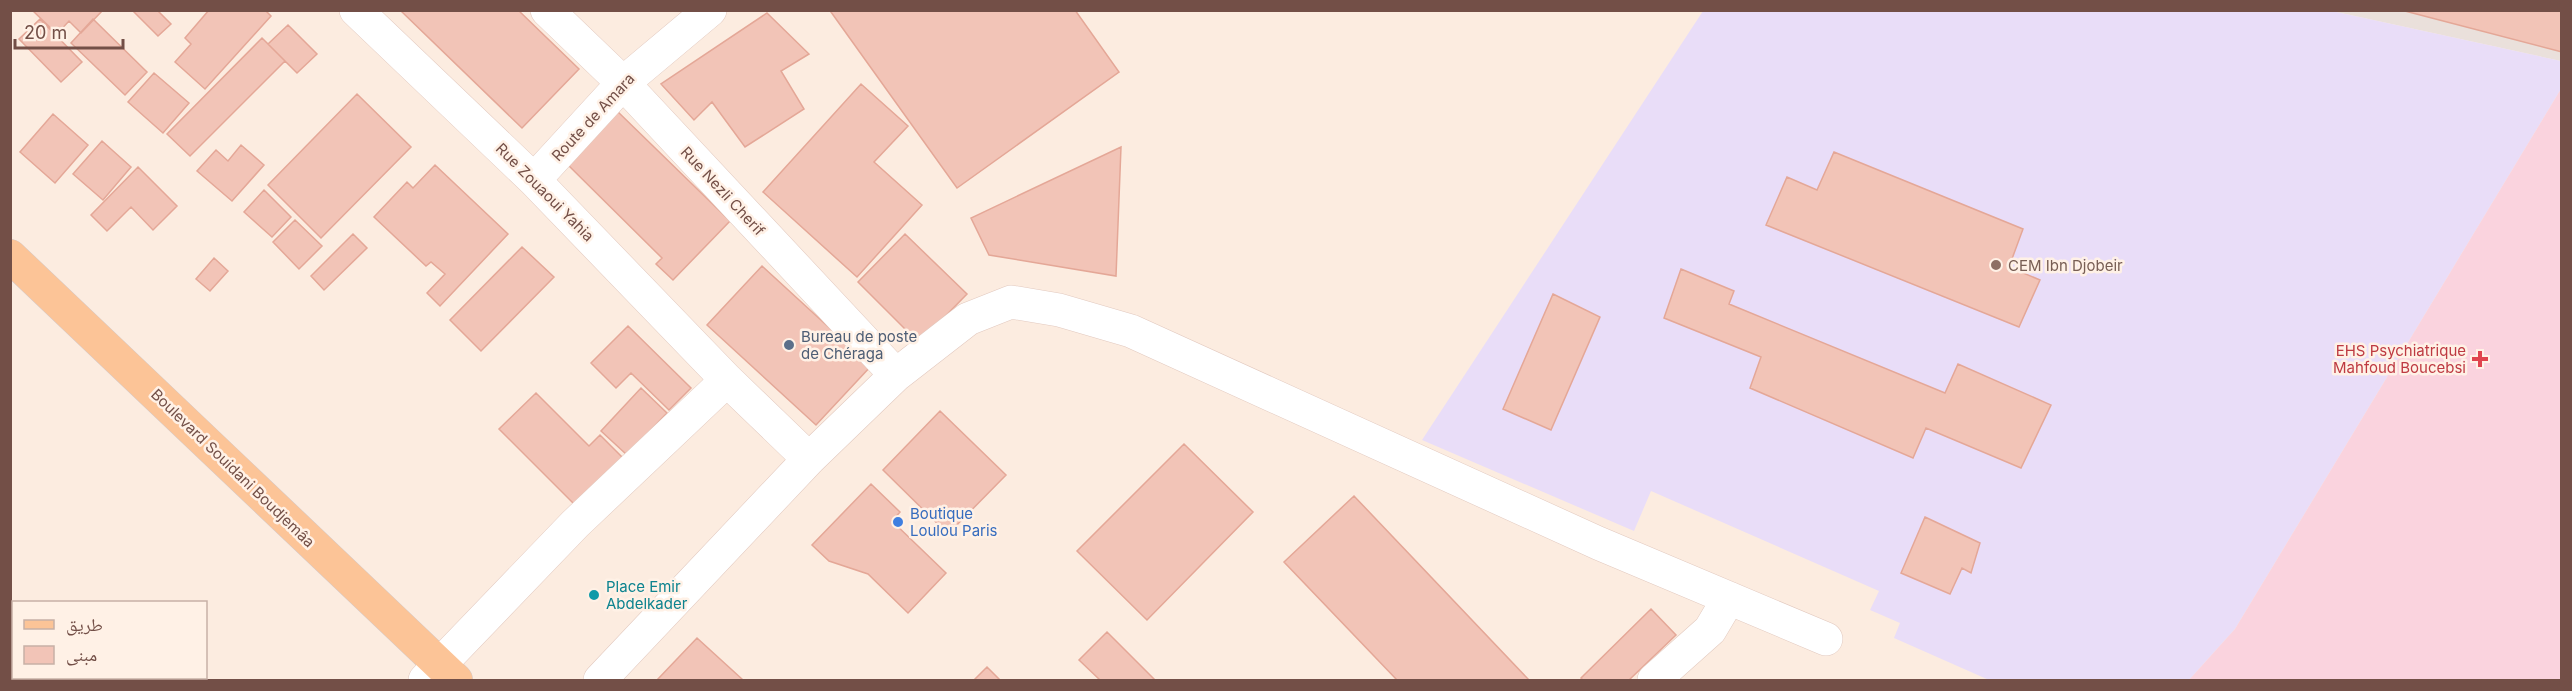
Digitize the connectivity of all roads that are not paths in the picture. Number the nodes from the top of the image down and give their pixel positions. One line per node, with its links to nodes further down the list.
1 (357, 10): 5 (street, Rue Zouaoui Yahia)
2 (547, 10): 4 (street, Rue Nezli Cherif)
3 (710, 10): 4 (street, Route de Amara)
4 (623, 83): 5 (street, Route de Amara); 7 (street, Rue Nezli Cherif)
5 (534, 180): 8 (street, Rue Zouaoui Yahia)
6 (10, 256): 12 (main road, Boulevard Souidani Boudjemâa)
7 (896, 375): 9 (street); 10 (street)
8 (727, 380): 9 (street); 12 (street)
9 (809, 459): 13 (street)
10 (1729, 598): 11 (street); 14 (street)
11 (1826, 639)
12 (440, 676)
13 (600, 681)
14 (1654, 681)

